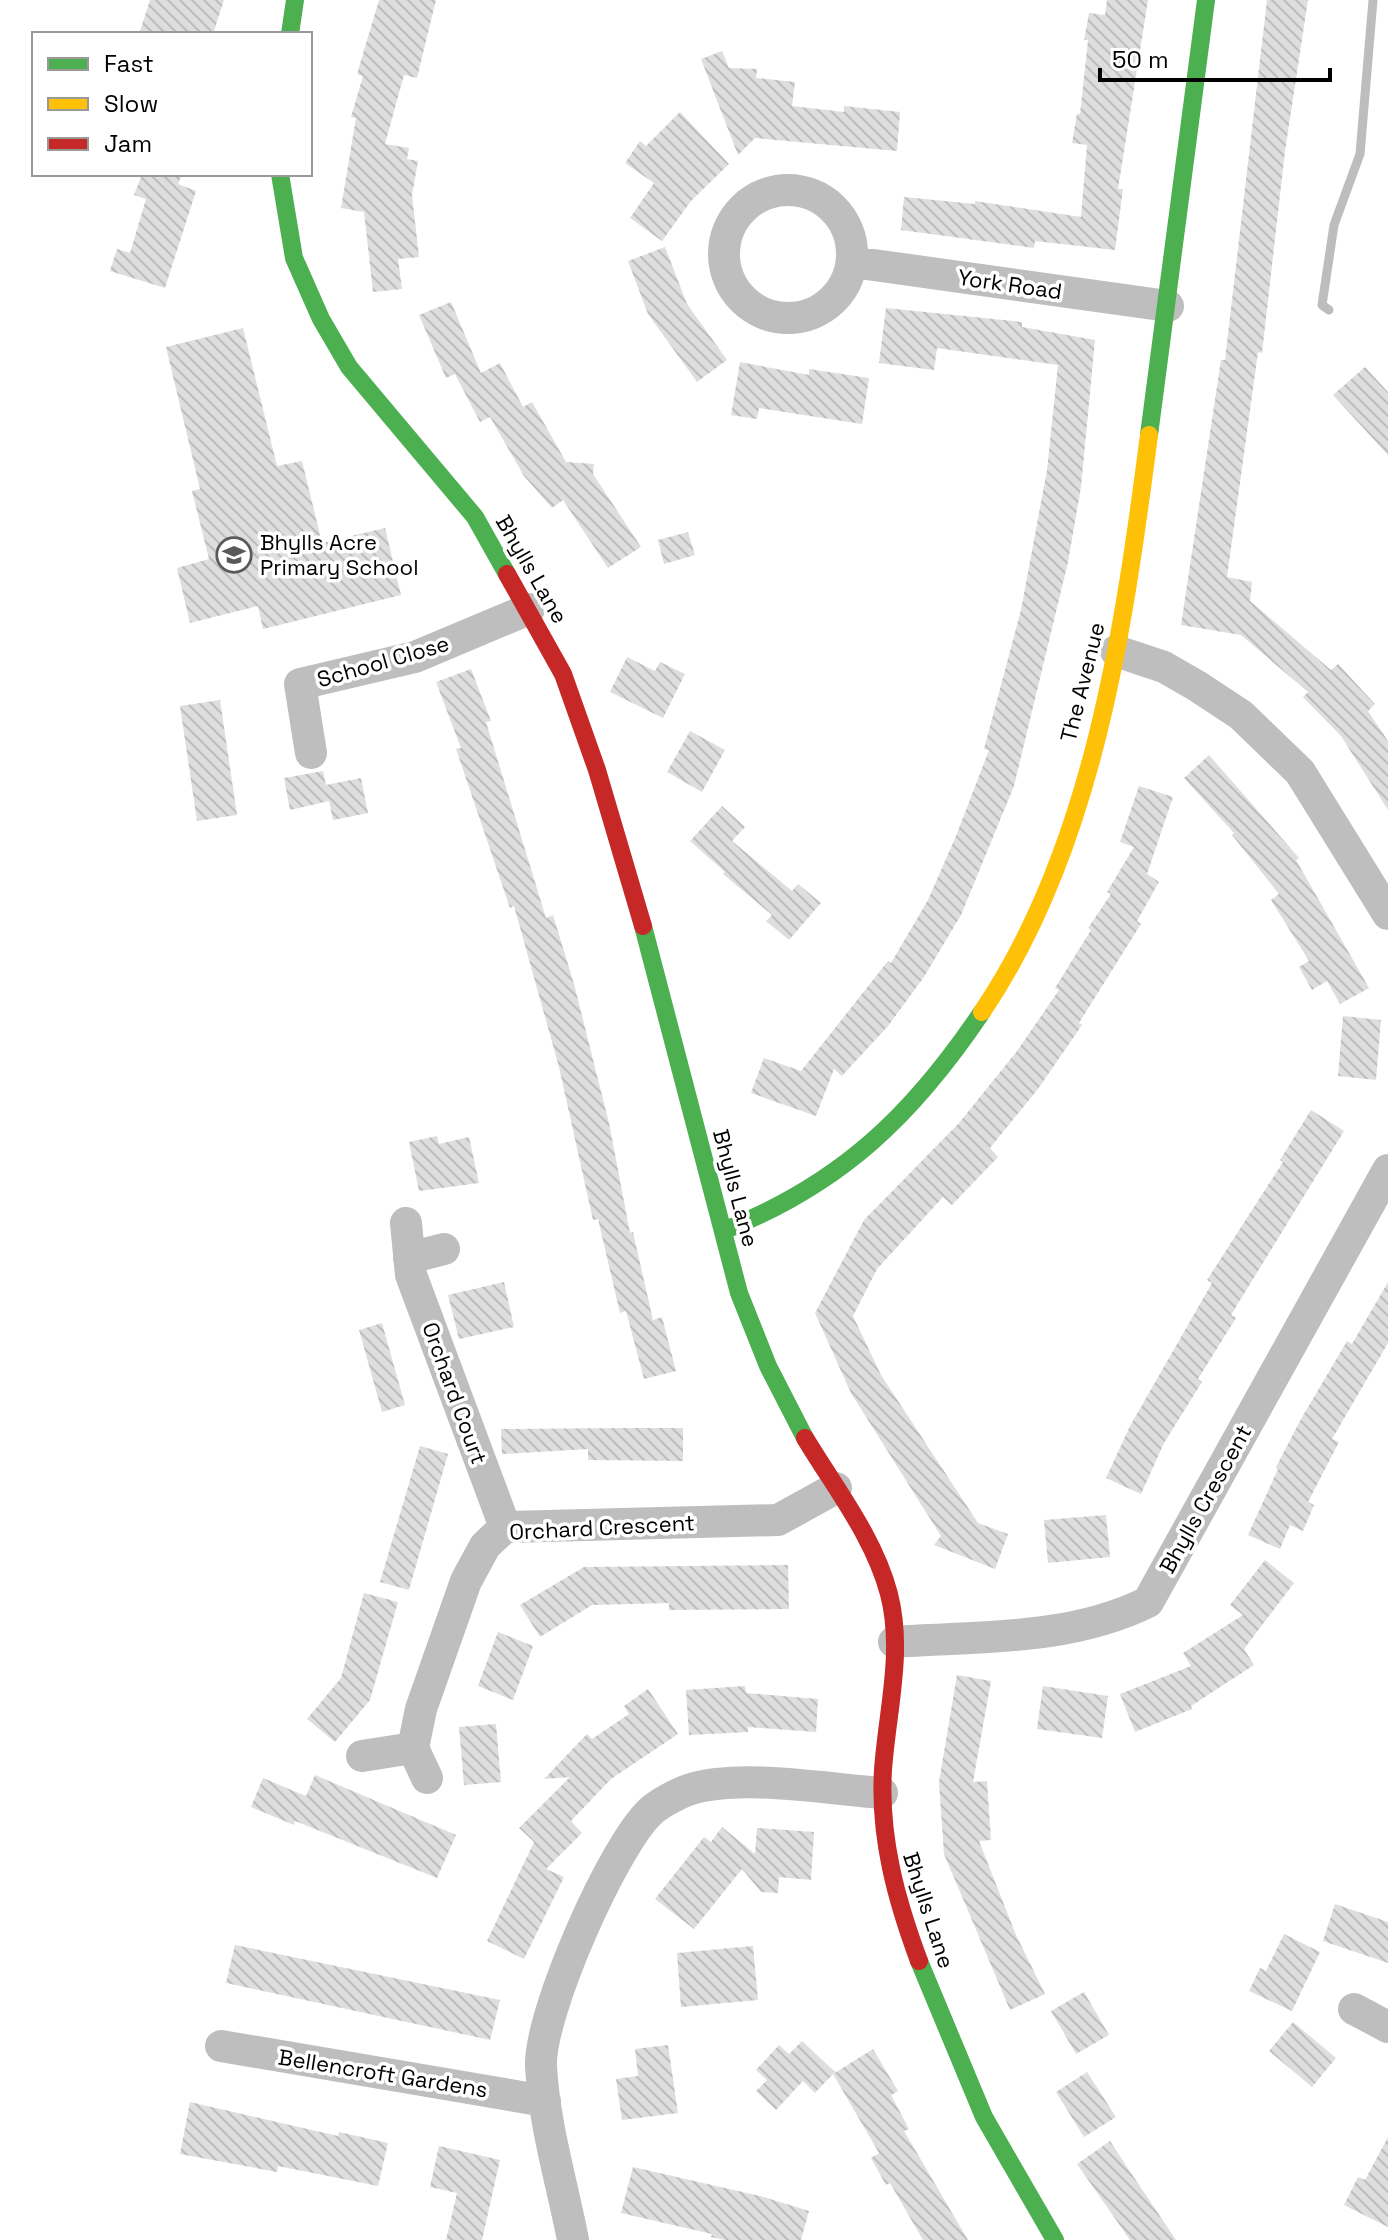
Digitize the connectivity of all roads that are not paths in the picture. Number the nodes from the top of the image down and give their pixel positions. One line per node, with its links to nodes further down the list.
1 (295, 0): 3 (street)
2 (1206, 0): 6 (street, The Avenue)
3 (290, 32)
4 (280, 176): 7 (street, Bhylls Lane)
5 (852, 262): 6 (street, York Road)
6 (1168, 306): 8 (street, The Avenue)
7 (529, 609): 9 (street, School Close); 13 (street, Bhylls Lane)
8 (1116, 651): 10 (street); 13 (street, The Avenue)
9 (311, 753)
10 (1388, 914)
11 (1388, 1170): 18 (street, Bhylls Crescent)
12 (406, 1223): 15 (street, Orchard Court)
13 (723, 1231): 16 (street, Bhylls Lane)
14 (444, 1249): 15 (street)
15 (409, 1258): 17 (street, Orchard Court)
16 (836, 1488): 17 (street, Orchard Crescent); 18 (street, Bhylls Lane)
17 (505, 1527): 19 (street, Orchard Crescent)
18 (894, 1642): 22 (street, Bhylls Lane)
19 (413, 1748): 20 (street); 21 (street)
20 (362, 1756)
21 (427, 1778)
22 (882, 1793): 26 (street); 28 (street, Bhylls Lane)
23 (1354, 2009): 24 (street)
24 (1388, 2027)
25 (221, 2046): 26 (street, Bellencroft Gardens)
26 (545, 2101): 27 (street)
27 (573, 2240)
28 (1055, 2240)

